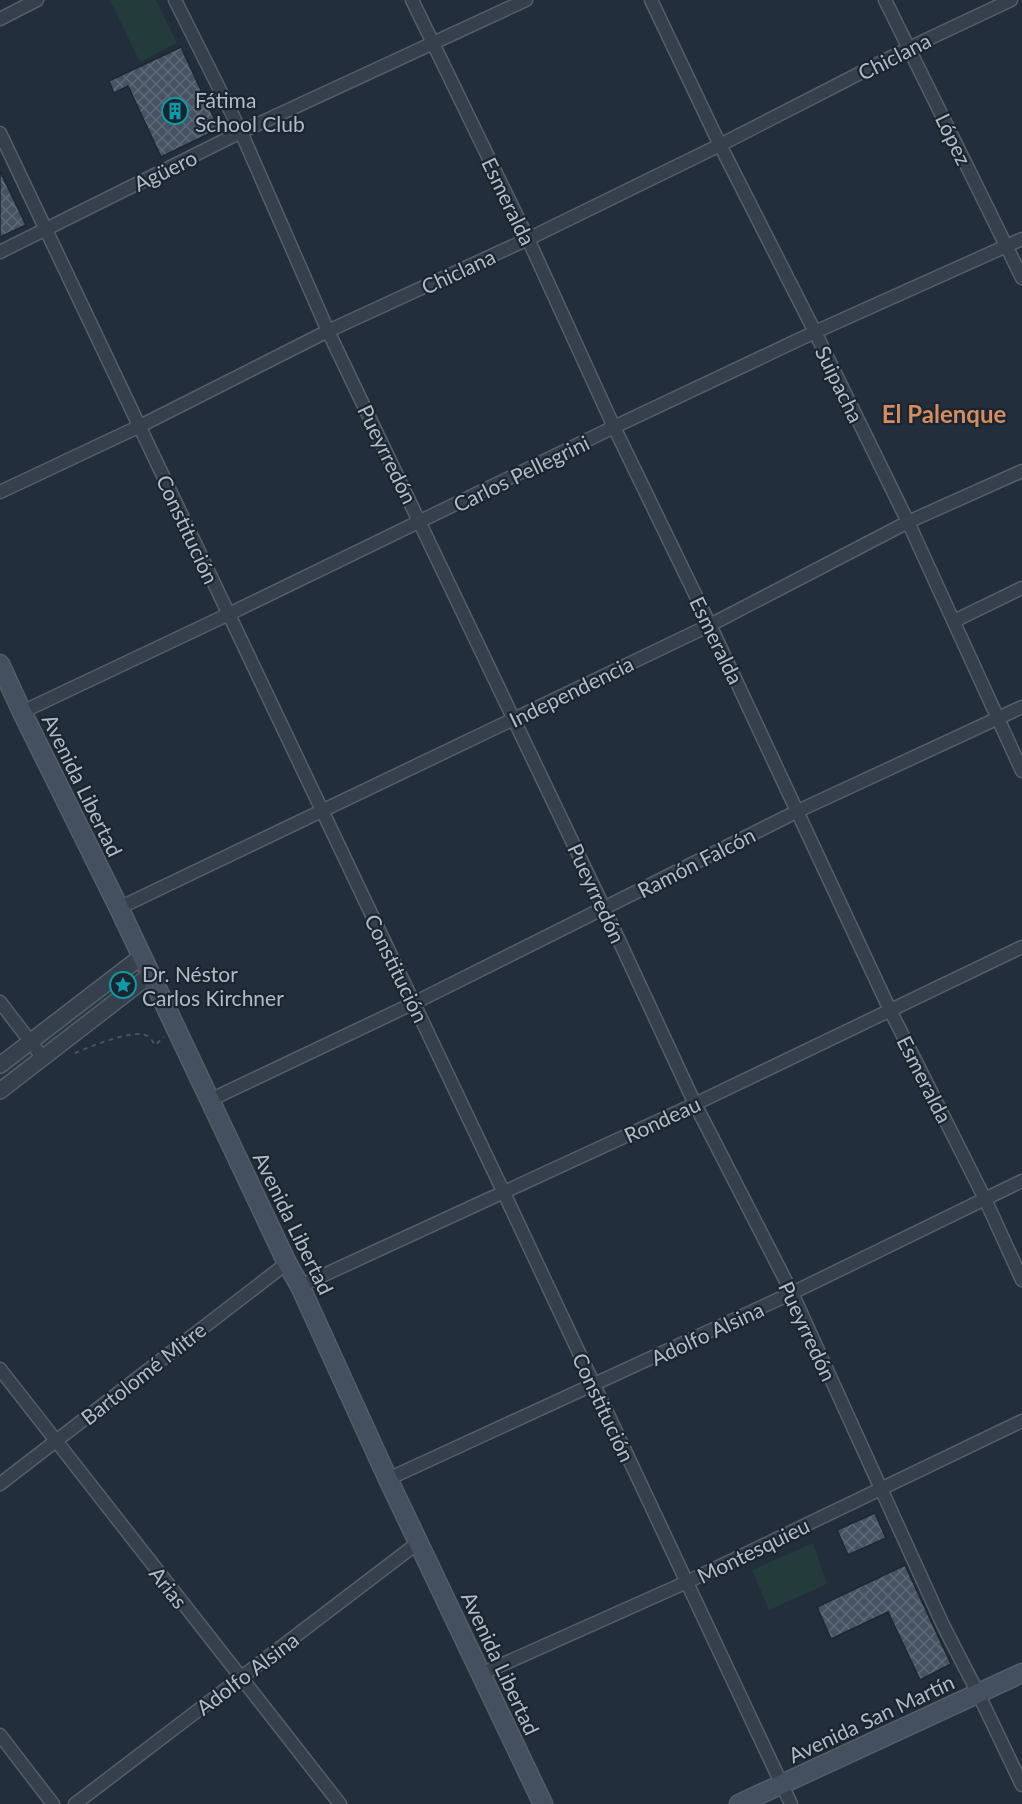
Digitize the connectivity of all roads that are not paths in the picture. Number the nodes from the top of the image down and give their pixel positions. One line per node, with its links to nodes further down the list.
1 (37, 0): 8 (street)
2 (176, 0): 11 (street, Pueyrredón)
3 (412, 0): 9 (street, Esmeralda)
4 (526, 0): 9 (street, Agüero)
5 (651, 0): 13 (street, Suipacha)
6 (885, 0): 10 (street, López)
7 (1011, 0): 10 (street, Chiclana)
8 (0, 19)
9 (433, 43): 11 (street, Agüero); 15 (street, Esmeralda)
10 (909, 48): 13 (street, Chiclana); 17 (street, López)
11 (241, 132): 14 (street, Agüero); 20 (street, Pueyrredón)
12 (0, 133): 14 (street, Constitución)
13 (720, 145): 15 (street, Chiclana); 21 (street, Suipacha)
14 (45, 229): 18 (street, Agüero); 22 (street, Constitución)
15 (528, 239): 20 (street, Chiclana); 23 (street, Esmeralda)
16 (1022, 239): 17 (street, Carlos Pellegrini)
17 (1006, 247): 19 (street, López); 21 (street, Carlos Pellegrini)
18 (0, 252)
19 (1022, 278)
20 (328, 331): 22 (street, Chiclana); 26 (street, Pueyrredón)
21 (815, 332): 23 (street, Carlos Pellegrini); 27 (street, Suipacha)
22 (140, 426): 25 (street, Chiclana); 29 (street, Constitución)
23 (614, 427): 26 (street, Carlos Pellegrini); 31 (street, Esmeralda)
24 (1022, 471): 27 (street, Independencia)
25 (0, 492)
26 (421, 522): 29 (street, Carlos Pellegrini); 36 (street, Pueyrredón)
27 (908, 522): 30 (street, Suipacha); 31 (street, Independencia)
28 (1022, 588): 30 (street)
29 (229, 614): 34 (street, Carlos Pellegrini); 39 (street, Constitución)
30 (954, 621): 35 (street, Suipacha)
31 (710, 625): 36 (street, Independencia); 38 (street, Esmeralda)
32 (2, 674): 34 (main road, Avenida Libertad)
33 (1022, 707): 35 (street, Ramón Falcón)
34 (22, 712): 40 (main road, Avenida Libertad)
35 (998, 718): 37 (street, Suipacha); 38 (street, Ramón Falcón)
36 (514, 719): 39 (street, Independencia); 41 (street, Pueyrredón)
37 (1022, 771)
38 (798, 811): 41 (street, Ramón Falcón); 47 (street, Esmeralda)
39 (322, 812): 40 (street, Independencia); 46 (street, Constitución)
40 (119, 908): 43 (main road, Avenida Libertad)
41 (604, 908): 46 (street, Ramón Falcón); 53 (street, Pueyrredón)
42 (1022, 947): 47 (street, Rondeau)
43 (142, 956): 44 (main road, Avenida Libertad); 48 (street)
44 (150, 975): 49 (street); 52 (main road, Avenida Libertad)
45 (0, 1002): 48 (street)
46 (414, 1003): 52 (street, Ramón Falcón); 55 (street, Constitución)
47 (890, 1010): 53 (street, Rondeau); 56 (street, Esmeralda)
48 (30, 1042): 49 (street); 50 (street)
49 (42, 1058): 51 (street)
50 (0, 1065)
51 (0, 1091)
52 (210, 1100): 57 (main road, Avenida Libertad)
53 (695, 1104): 55 (street, Rondeau); 60 (street, Pueyrredón)
54 (1022, 1181): 56 (street, Adolfo Alsina)
55 (504, 1193): 59 (street, Rondeau); 62 (street, Constitución)
56 (985, 1199): 58 (street, Esmeralda); 60 (street, Adolfo Alsina)
57 (287, 1263): 59 (main road, Avenida Libertad); 64 (street, Bartolomé Mitre)
58 (1022, 1280)
59 (300, 1286): 65 (main road, Avenida Libertad)
60 (792, 1293): 62 (street, Adolfo Alsina); 67 (street, Pueyrredón)
61 (0, 1369): 64 (street, Arias)
62 (594, 1386): 65 (street, Adolfo Alsina); 69 (street, Constitución)
63 (1022, 1421): 67 (street, Montesquieu)
64 (56, 1441): 66 (street, Bartolomé Mitre); 72 (street, Arias)
65 (388, 1479): 68 (main road, Avenida Libertad)
66 (0, 1484)
67 (880, 1489): 69 (street, Montesquieu); 73 (street, Pueyrredón)
68 (418, 1542): 71 (main road, Avenida Libertad); 72 (street, Adolfo Alsina)
69 (687, 1582): 71 (street, Montesquieu); 75 (street, Constitución)
70 (1022, 1673): 73 (main road, Avenida San Martín)
71 (481, 1674): 80 (main road, Avenida Libertad)
72 (240, 1678): 78 (street, Adolfo Alsina); 79 (street, Arias)
73 (978, 1693): 75 (main road, Avenida San Martín); 76 (street, Pueyrredón)
74 (0, 1736): 77 (street)
75 (782, 1785): 81 (main road, Avenida San Martín); 82 (street, Constitución)
76 (1022, 1785)
77 (53, 1804)
78 (75, 1804)
79 (340, 1804)
80 (543, 1804)
81 (739, 1804)
82 (791, 1804)

